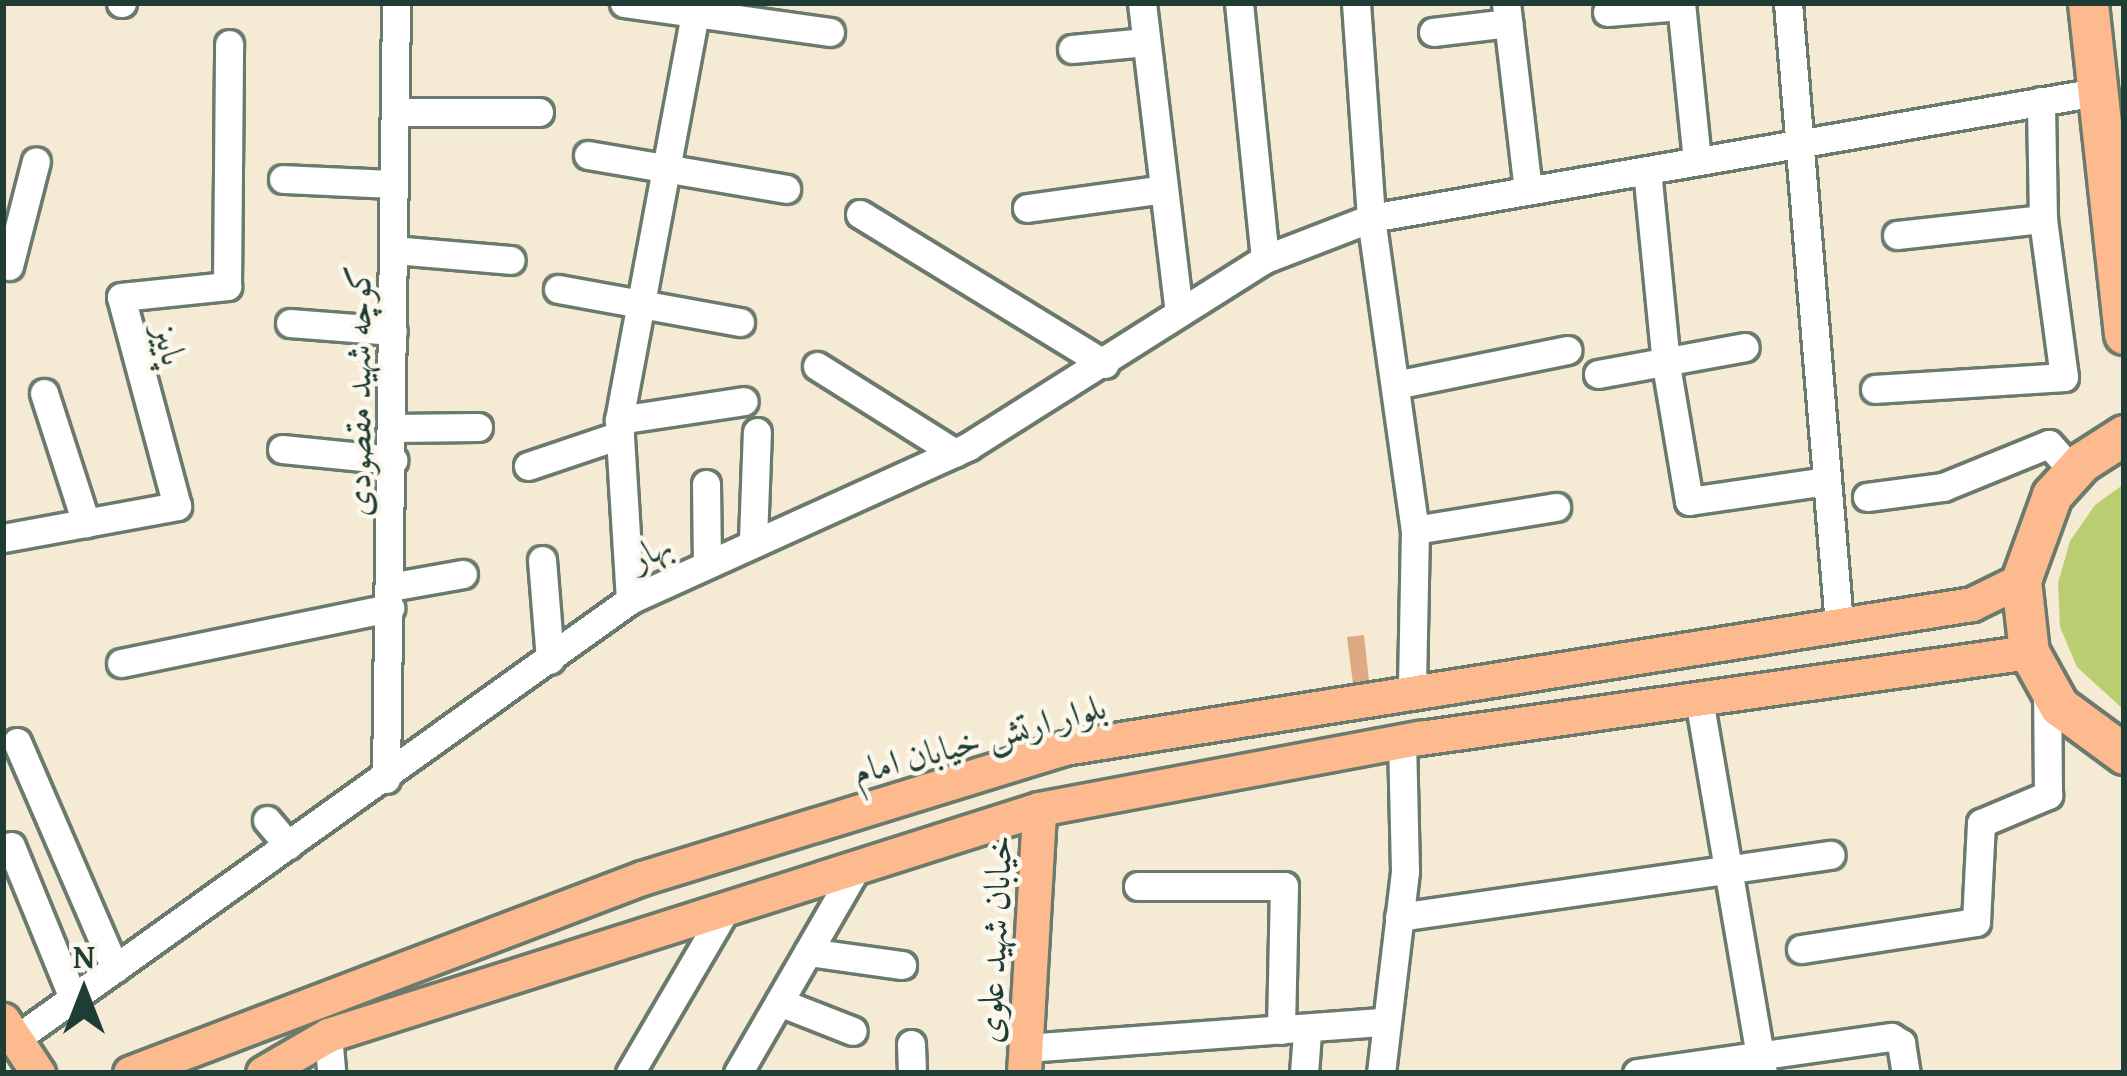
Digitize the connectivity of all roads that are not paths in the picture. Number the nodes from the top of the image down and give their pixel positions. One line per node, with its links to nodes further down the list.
1 (397, 3): 19 (street, کوچه شهید مقصودی)
2 (624, 3): 9 (street)
3 (1142, 3): 14 (street)
4 (1239, 3): 38 (street)
5 (1356, 3): 34 (street)
6 (1788, 3): 21 (street)
7 (2088, 3): 17 (highway)
8 (1681, 4): 10 (street); 24 (street)
9 (696, 8): 12 (street); 25 (street)
10 (1607, 12)
11 (1507, 13): 13 (street); 31 (street)
12 (830, 32)
13 (1433, 32)
14 (1147, 42): 16 (street); 30 (street)
15 (229, 44): 73 (street, پاییز)
16 (1072, 49)
17 (2097, 92): 18 (street, بهار); 48 (highway)
18 (2041, 101): 21 (street, بهار); 35 (street)
19 (395, 112): 20 (street); 28 (street, کوچه شهید مقصودی)
20 (539, 112)
21 (1801, 143): 24 (street, بهار); 69 (street)
22 (588, 155): 25 (street)
23 (36, 161): 40 (street)
24 (1697, 161): 26 (street, بهار)
25 (667, 164): 29 (street); 43 (street)
26 (1647, 170): 31 (street, بهار); 52 (street)
27 (283, 179): 28 (street)
28 (394, 184): 37 (street, کوچه شهید مقصودی)
29 (786, 189)
30 (1164, 189): 32 (street); 44 (street)
31 (1528, 190): 34 (street, بهار)
32 (1027, 208)
33 (860, 214): 51 (street)
34 (1371, 218): 38 (street, بهار); 55 (street)
35 (2043, 219): 36 (street); 56 (street)
36 (1897, 235)
37 (394, 250): 39 (street); 47 (street, کوچه شهید مقصودی)
38 (1265, 259): 44 (street, بهار)
39 (511, 260)
40 (6, 266): 41 (street)
41 (37, 274)
42 (557, 289): 43 (street)
43 (641, 304): 45 (street); 60 (street)
44 (1179, 314): 51 (street, بهار)
45 (740, 322)
46 (290, 323): 47 (street)
47 (393, 331): 62 (street, کوچه شهید مقصودی)
48 (2124, 334)
49 (1745, 347): 52 (street)
50 (1567, 350): 55 (street)
51 (1105, 364): 65 (street, بهار)
52 (1666, 365): 54 (street); 69 (street)
53 (817, 366): 65 (street)
54 (1598, 374)
55 (1395, 385): 74 (street)
56 (1875, 389)
57 (44, 393): 73 (street)
58 (744, 401): 60 (street)
59 (478, 427): 62 (street)
60 (619, 427): 67 (street); 82 (street)
61 (2123, 427): 68 (highway)
62 (393, 428): 66 (street, کوچه شهید مقصودی)
63 (757, 432): 76 (street)
64 (282, 449): 66 (street)
65 (955, 453): 76 (street, بهار)
66 (393, 460): 81 (street, کوچه شهید مقصودی)
67 (528, 466)
68 (2073, 472): 71 (street); 80 (highway)
69 (1826, 482): 84 (street)
70 (706, 484): 78 (street)
71 (1867, 497)
72 (1556, 507): 74 (street)
73 (86, 523): 75 (street, پاییز)
74 (1415, 530): 89 (street)
75 (4, 535)
76 (753, 539): 78 (street, بهار)
77 (542, 560): 85 (street)
78 (707, 562): 82 (street, بهار)
79 (463, 574): 81 (street)
80 (2021, 580): 83 (main road, بلوار ارتش خیابان امام); 88 (highway)
81 (390, 597): 87 (street); 94 (street, کوچه شهید مقصودی)
82 (630, 600): 85 (street, بهار)
83 (1958, 606): 84 (main road, بلوار ارتش خیابان امام); 86 (main road)
84 (1839, 625): 89 (main road, بلوار ارتش خیابان امام)
85 (550, 660): 94 (street, بهار)
86 (1958, 662): 88 (main road); 90 (main road)
87 (121, 663)
88 (2038, 668): 93 (highway); 105 (street)
89 (1412, 693): 120 (main road, بلوار ارتش خیابان امام)
90 (1699, 699): 92 (main road); 101 (street)
91 (17, 742): 108 (street)
92 (1402, 742): 95 (main road); 104 (street)
93 (2124, 754)
94 (386, 778): 97 (street, بهار)
95 (1039, 809): 100 (main road); 117 (main road, خیابان شهید علوی)
96 (267, 820): 97 (street)
97 (287, 845): 108 (street, بهار)
98 (11, 846): 109 (street)
99 (1831, 854): 101 (street)
100 (856, 867): 103 (main road); 106 (street)
101 (1728, 868): 104 (street); 118 (street)
102 (1138, 886): 114 (street)
103 (726, 909): 115 (main road); 123 (street)
104 (1399, 917): 111 (street)
105 (1802, 950)
106 (808, 952): 107 (street); 110 (street)
107 (902, 965)
108 (115, 969): 109 (street, بهار)
109 (73, 998): 112 (street, بهار)
110 (779, 1002): 113 (street); 124 (street)
111 (1384, 1022): 114 (street); 127 (street)
112 (9, 1030): 119 (main road)
113 (853, 1031)
114 (1294, 1032): 117 (street); 126 (street)
115 (328, 1035): 121 (main road); 122 (street)
116 (911, 1044): 125 (street)
117 (1025, 1061)
118 (1761, 1065): 128 (street); 129 (street)
119 (38, 1073)
120 (130, 1073)
121 (262, 1073)
122 (331, 1073)
123 (630, 1073)
124 (738, 1073)
125 (912, 1073)
126 (1304, 1073)
127 (1381, 1073)
128 (1637, 1073)
129 (1906, 1073)

